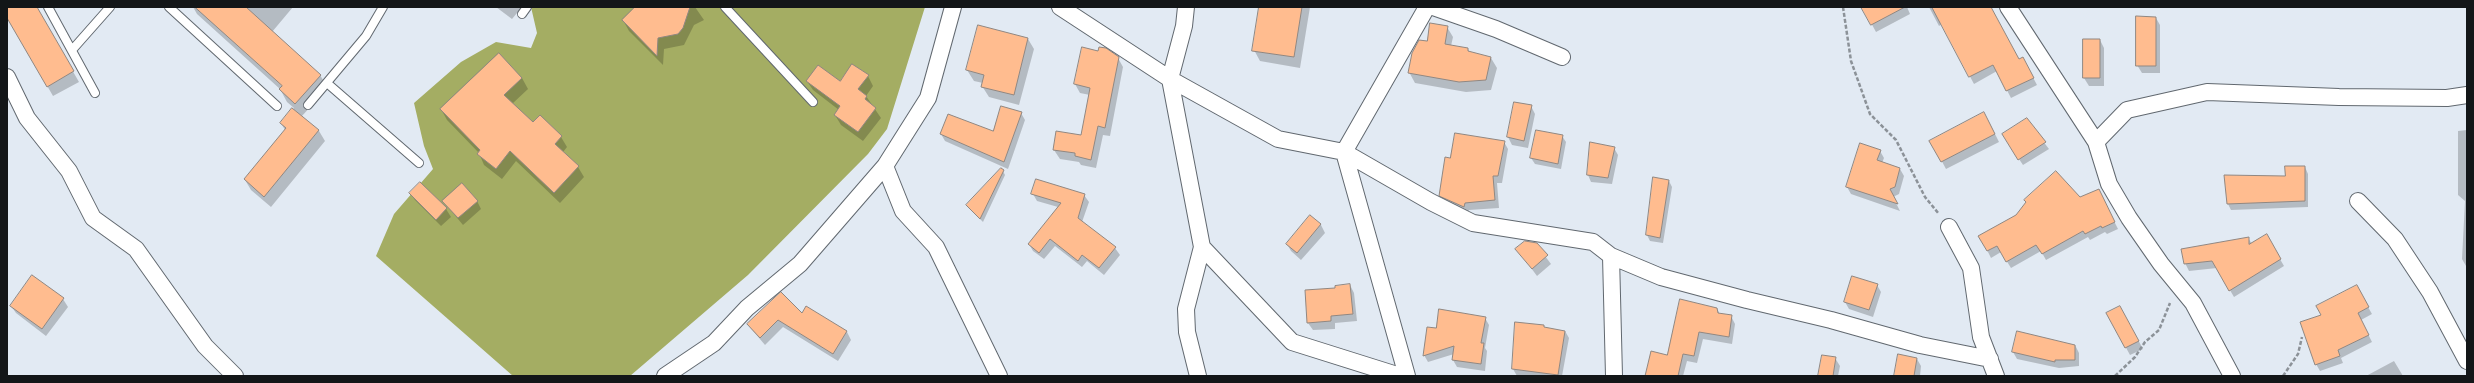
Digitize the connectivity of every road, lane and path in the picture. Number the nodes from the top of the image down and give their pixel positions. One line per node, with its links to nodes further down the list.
1 (48, 7): 13 (lane)
2 (110, 7): 13 (lane)
3 (169, 7): 22 (lane)
4 (383, 7): 17 (lane)
5 (725, 7): 20 (lane)
6 (953, 7): 26 (street)
7 (1060, 7): 16 (street)
8 (1186, 7): 16 (street)
9 (1427, 7): 24 (street)
10 (1432, 7): 14 (street)
11 (1843, 7): 28 (path)
12 (2008, 7): 23 (street)
13 (72, 50): 18 (lane)
14 (1562, 57)
15 (7, 77): 35 (street)
16 (1170, 79): 24 (street); 29 (street)
17 (327, 83): 21 (lane); 25 (lane)
18 (95, 93)
19 (2467, 95): 23 (street)
20 (813, 102)
21 (308, 105)
22 (277, 106)
23 (2096, 142): 31 (street)
24 (1344, 152): 30 (street); 40 (street)
25 (419, 164)
26 (885, 166): 36 (street); 37 (street)
27 (2358, 201): 34 (street)
28 (1949, 227): 33 (street)
29 (1202, 247): 38 (street); 39 (street)
30 (1611, 256): 33 (street); 41 (street)
31 (2180, 287): 43 (path); 44 (street)
32 (2302, 337): 45 (path)
33 (1990, 359): 42 (street)
34 (2467, 361)
35 (235, 376)
36 (665, 376)
37 (999, 376)
38 (1198, 376)
39 (1400, 376)
40 (1406, 376)
41 (1614, 376)
42 (1996, 376)
43 (2115, 376)
44 (2232, 376)
45 (2283, 376)

